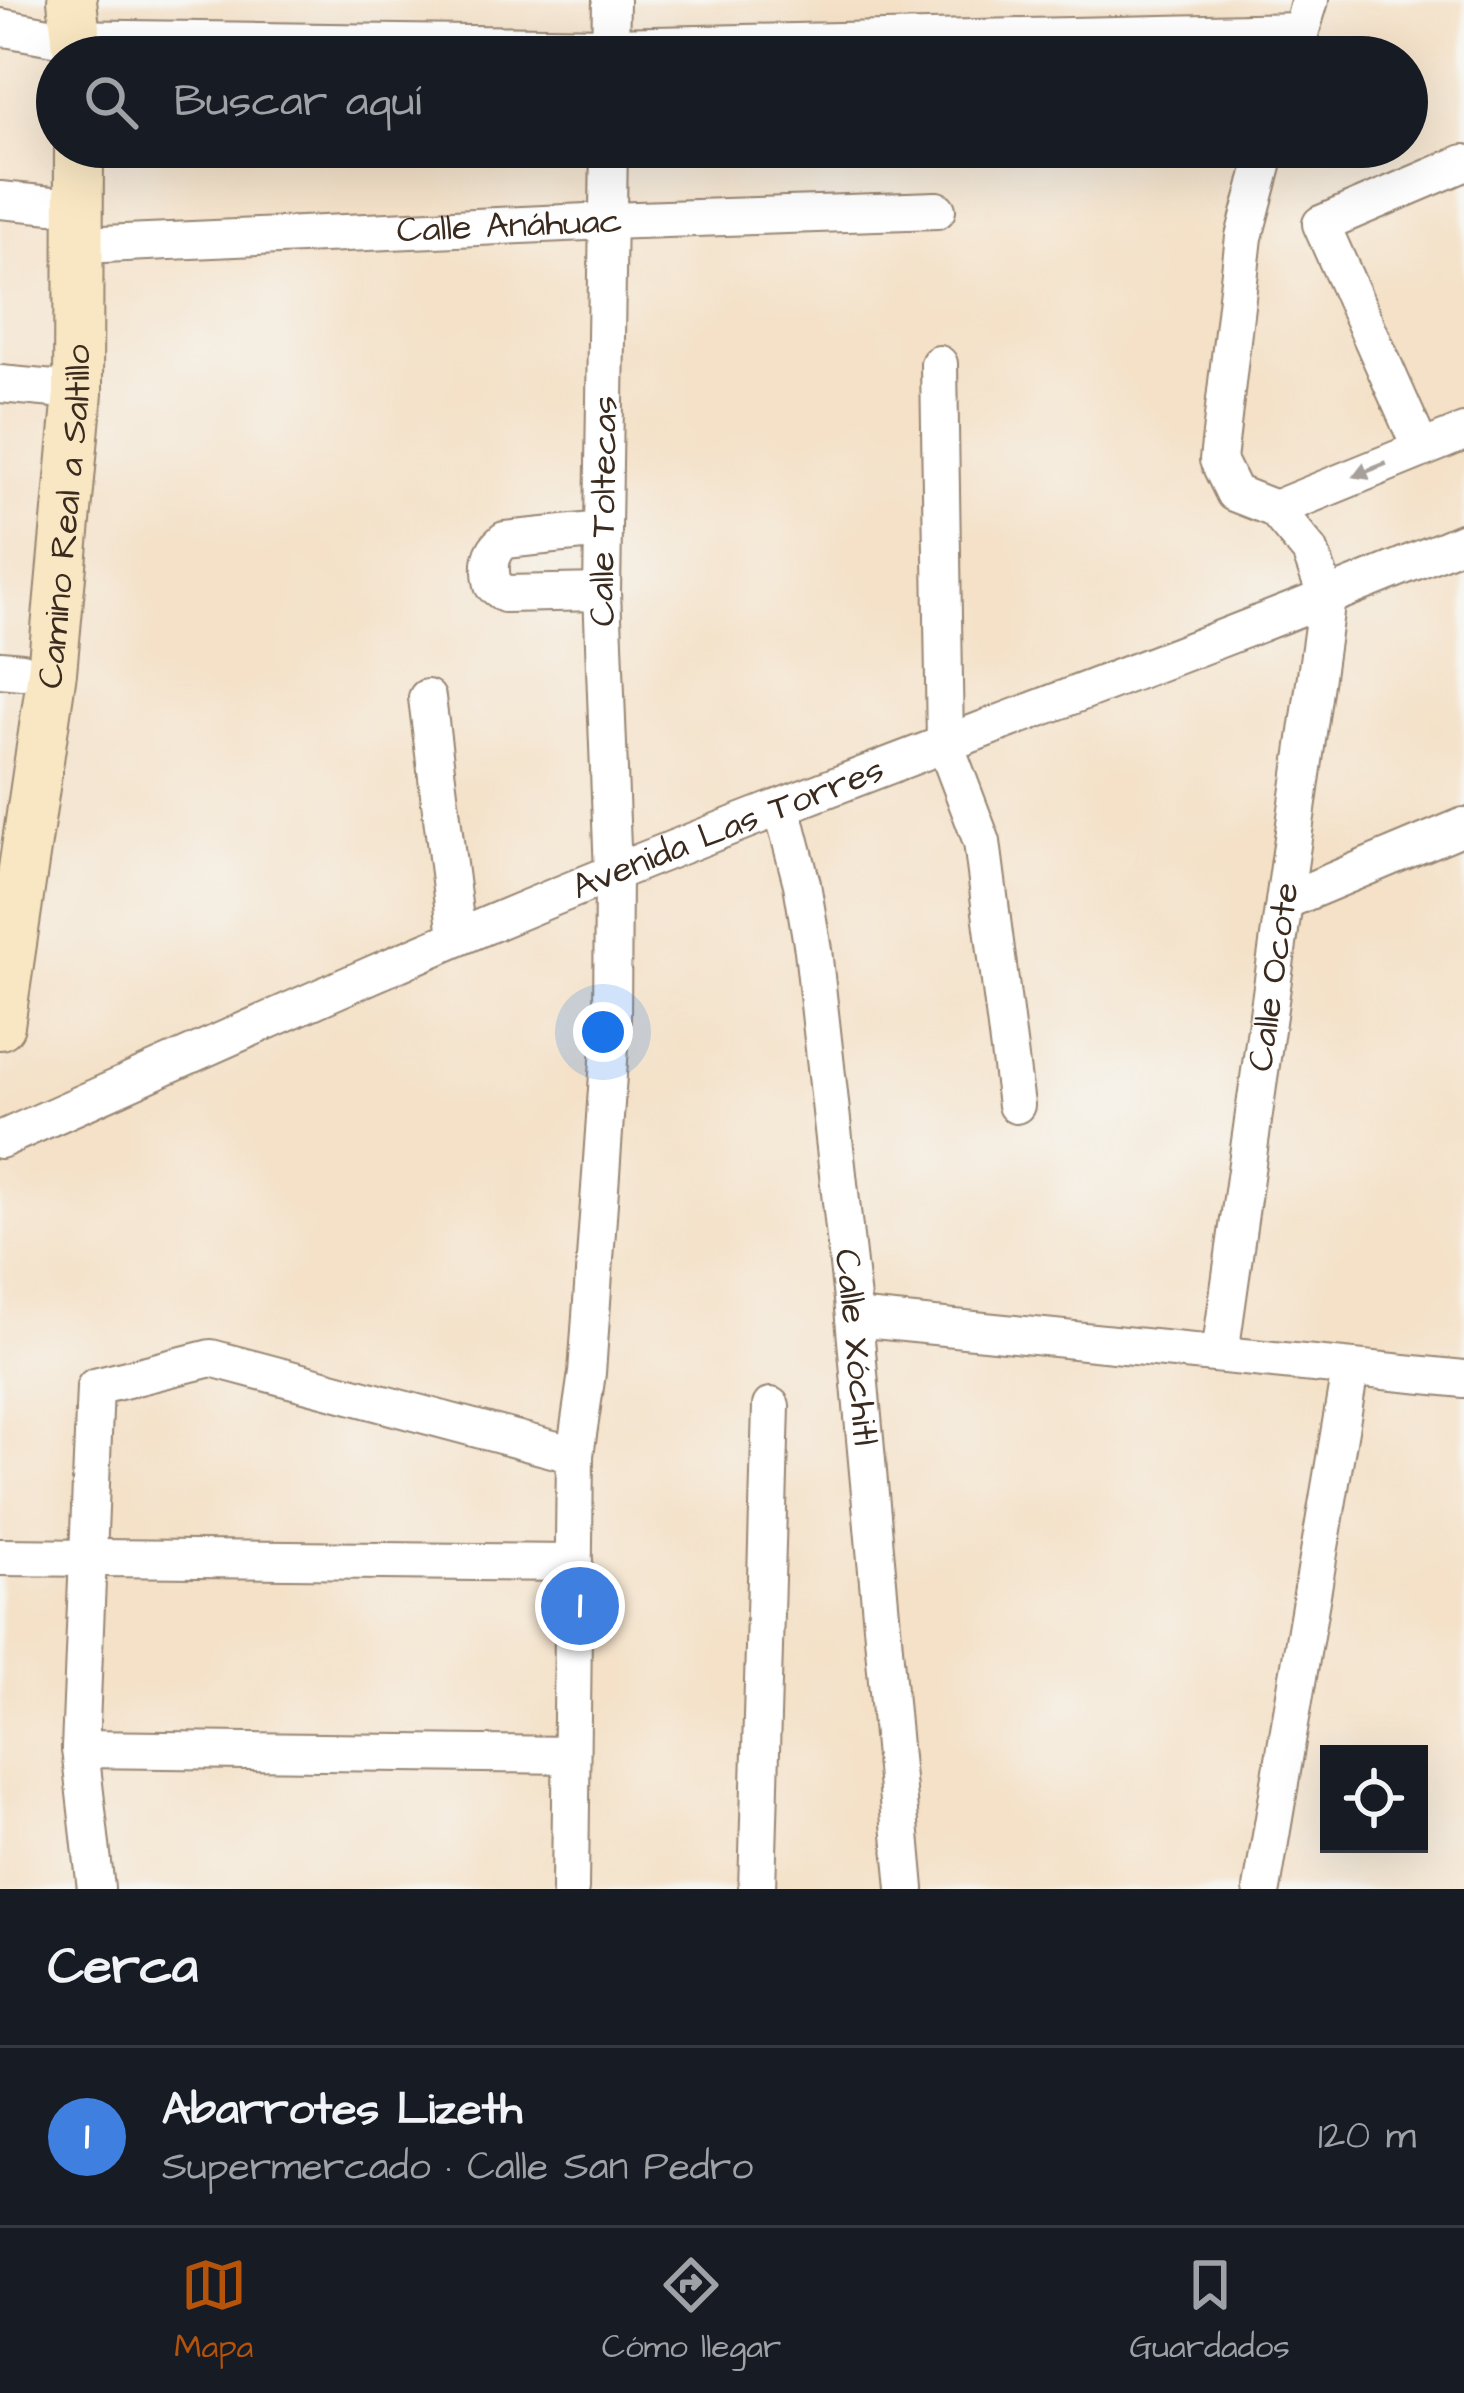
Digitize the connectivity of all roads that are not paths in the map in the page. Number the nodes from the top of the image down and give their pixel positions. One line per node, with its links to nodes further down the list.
1 (611, 0): 6 (street)
2 (0, 27): 4 (street)
3 (1301, 29): 7 (street)
4 (66, 32): 5 (street)
5 (181, 36)
6 (610, 36)
7 (1081, 36)
8 (1464, 163): 21 (street)
9 (64, 168): 16 (street, Camino Real a Saltillo)
10 (78, 168): 16 (street, Camino Real a Saltillo)
11 (609, 168): 15 (street, Calle Toltecas)
12 (1262, 168): 22 (street)
13 (0, 200): 16 (street, Calle Anáhuac)
14 (938, 210): 15 (street, Calle Anáhuac)
15 (608, 221): 16 (street, Calle Anáhuac); 23 (street, Calle Toltecas)
16 (72, 226): 19 (street, Camino Real a Saltillo); 36 (street, Camino Real a Saltillo)
17 (939, 364): 29 (street)
18 (0, 385): 19 (street)
19 (54, 389): 27 (street, Camino Real a Saltillo)
20 (1464, 432): 21 (street)
21 (1421, 449): 22 (street, one-way to 22)
22 (1275, 509): 26 (street)
23 (604, 530): 25 (street, Calle Toltecas); 25 (street)
24 (1464, 541): 26 (street, Avenida Las Torres)
25 (602, 592): 33 (street, Calle Toltecas)
26 (1327, 598): 29 (street, Avenida Las Torres); 34 (street, Calle Ocote)
27 (11, 670): 30 (street, Camino Real a Saltillo)
28 (427, 698): 35 (street)
29 (945, 744): 31 (street, Avenida Las Torres); 37 (street)
30 (0, 800)
31 (782, 807): 33 (street, Avenida Las Torres); 39 (street, Calle Xóchitl)
32 (1464, 826): 34 (street)
33 (613, 873): 35 (street, Avenida Las Torres); 44 (street, Calle Toltecas)
34 (1285, 901): 40 (street, Calle Ocote)
35 (458, 936): 38 (street, Avenida Las Torres)
36 (0, 1025)
37 (1016, 1105)
38 (0, 1140)
39 (854, 1318): 40 (street); 53 (street, Calle Xóchitl)
40 (1220, 1354): 41 (street)
41 (1350, 1370): 42 (street); 54 (street)
42 (1464, 1379)
43 (771, 1406): 52 (street)
44 (575, 1455): 46 (street); 47 (street, Calle Toltecas)
45 (0, 1557): 46 (street)
46 (88, 1558): 47 (street); 48 (street)
47 (574, 1563): 49 (street, Calle Toltecas)
48 (80, 1750): 49 (street); 50 (street)
49 (572, 1755): 51 (street, Calle Toltecas)
50 (96, 1889)
51 (570, 1889)
52 (757, 1889)
53 (906, 1889)
54 (1262, 1889)

